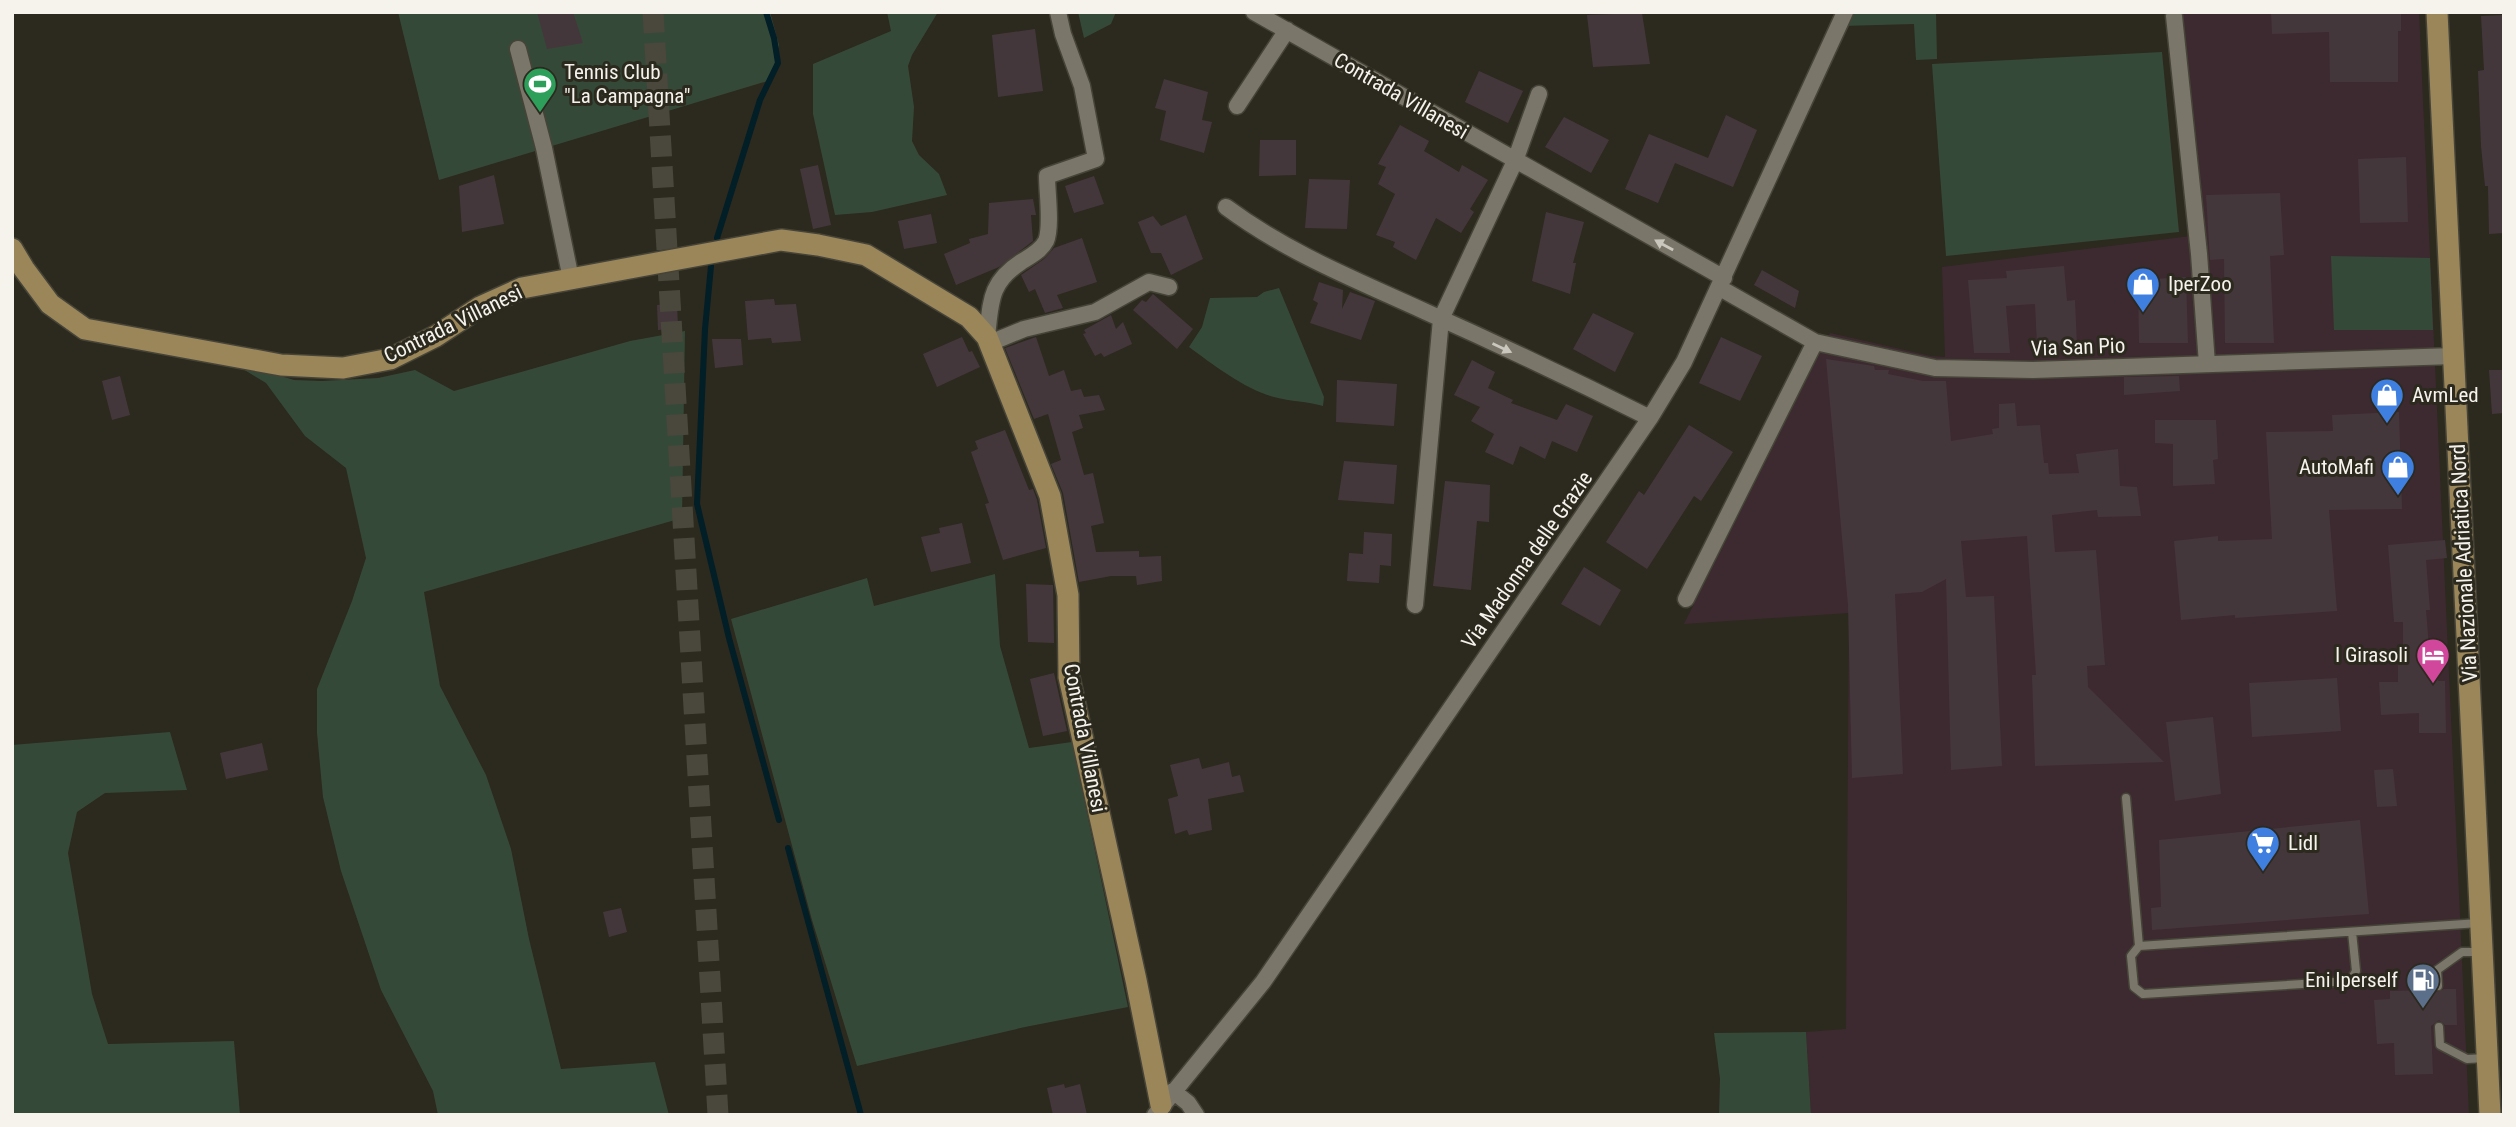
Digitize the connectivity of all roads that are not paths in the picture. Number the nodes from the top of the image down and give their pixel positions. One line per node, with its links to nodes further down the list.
1 (1058, 12): 17 (street, Contrada Villanesi)
2 (1254, 12): 6 (street, Contrada Villanesi)
3 (1845, 12): 14 (street, Via Madonna delle Grazie)
4 (2437, 12): 19 (street, Via Nazionale Adriatica Nord)
5 (2173, 14): 20 (street)
6 (1287, 30): 9 (street); 10 (street, Contrada Villanesi)
7 (518, 49): 13 (street)
8 (1539, 94): 10 (street)
9 (1237, 106)
10 (1515, 161): 14 (street, Contrada Villanesi, one-way to 10); 16 (street)
11 (1226, 207): 16 (street)
12 (12, 249): 13 (street, Contrada Villanesi)
13 (572, 279): 17 (street, Contrada Villanesi)
14 (1722, 283): 18 (street, Via San Pio); 21 (street, Via Madonna delle Grazie)
15 (1169, 287): 17 (street)
16 (1441, 319): 21 (street, one-way to 21); 23 (street)
17 (988, 340): 32 (street, Contrada Villanesi)
18 (1815, 342): 20 (street, Via San Pio); 22 (street)
19 (2454, 356): 20 (street, Via San Pio); 25 (street, Via Nazionale Adriatica Nord)
20 (2207, 364)
21 (1650, 418): 32 (street, Via Madonna delle Grazie)
22 (1686, 599)
23 (1416, 606)
24 (2126, 798): 27 (lane)
25 (2481, 923): 26 (lane); 28 (street, Via Nazionale Adriatica Nord)
26 (2353, 932): 27 (lane); 27 (lane)
27 (2139, 946)
28 (2482, 952): 29 (lane); 31 (street, Via Nazionale Adriatica Nord)
29 (2438, 986)
30 (2439, 1027): 31 (lane)
31 (2487, 1058): 34 (street, Via Nazionale Adriatica Nord)
32 (1163, 1104): 33 (street)
33 (1196, 1115)
34 (2490, 1115)

